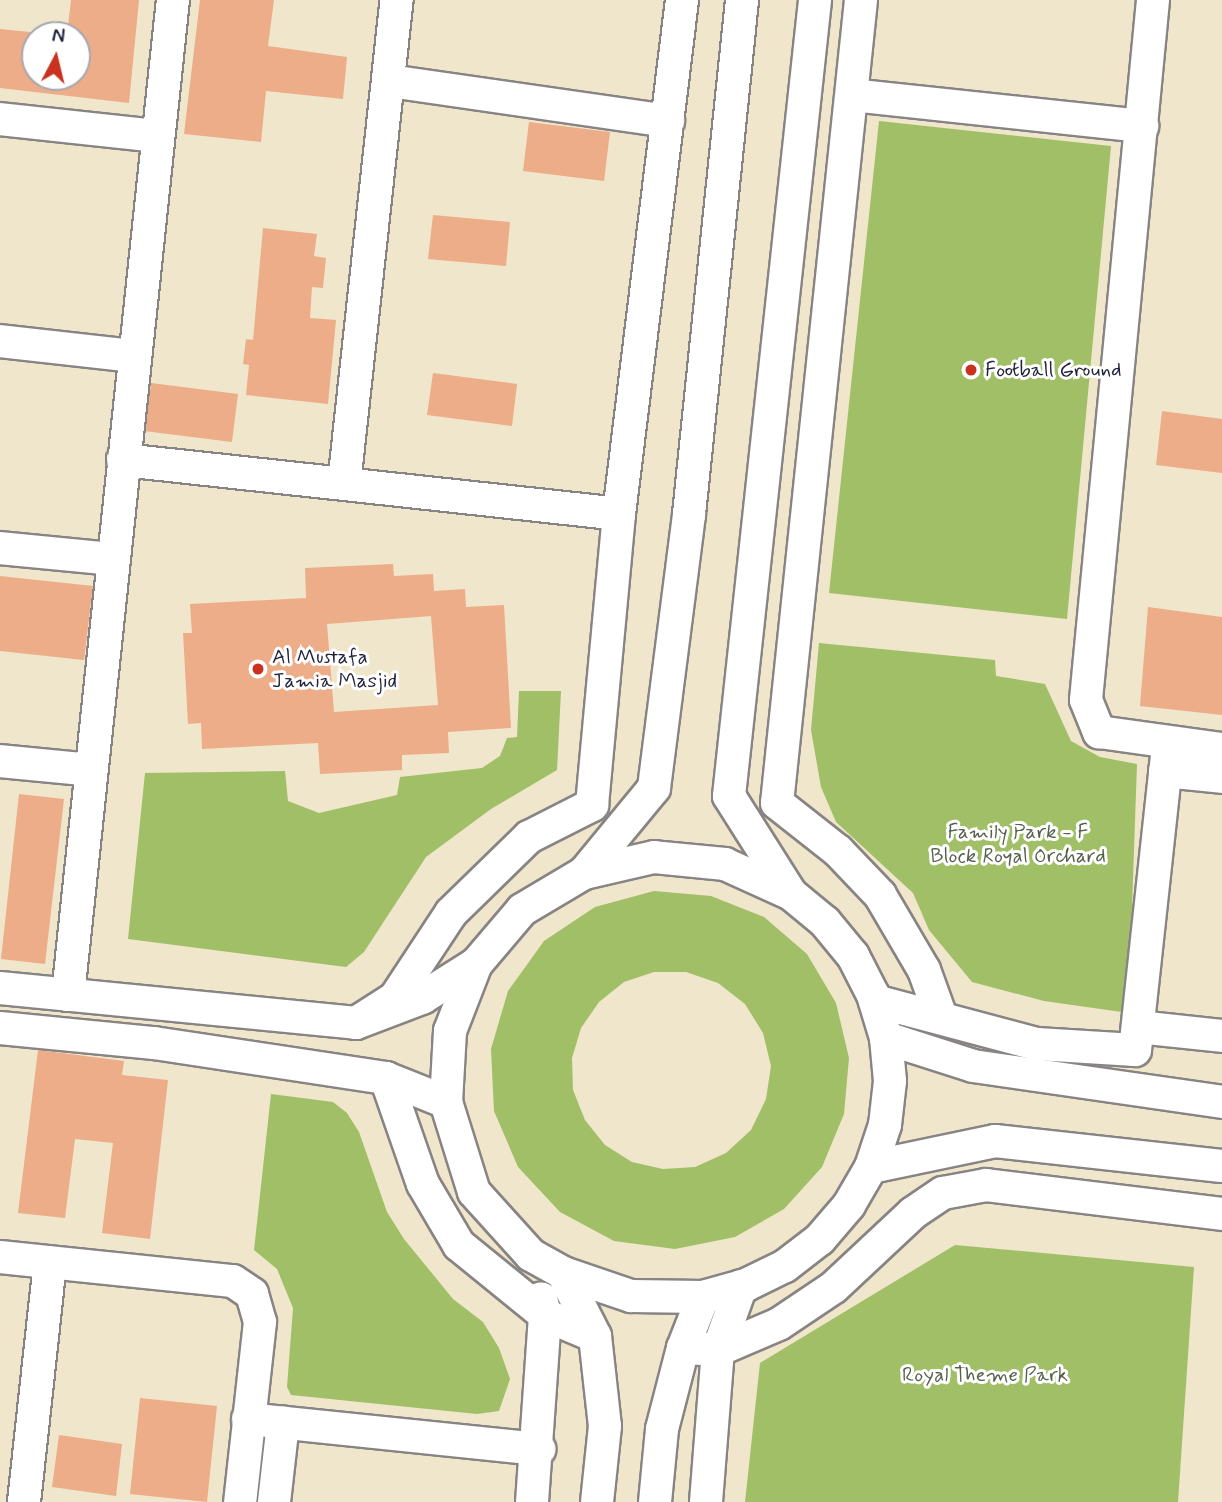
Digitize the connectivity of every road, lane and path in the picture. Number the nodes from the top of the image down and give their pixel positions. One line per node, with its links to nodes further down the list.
1 (173, 0): 13 (street)
2 (397, 0): 8 (street)
3 (682, 0): 11 (street)
4 (742, 0): 26 (street)
5 (815, 0): 27 (street)
6 (861, 0): 9 (street)
7 (1153, 0): 12 (street)
8 (390, 82): 11 (street); 17 (street)
9 (852, 95): 12 (street); 28 (street)
10 (0, 119): 13 (street)
11 (668, 121): 18 (street)
12 (1142, 126): 22 (street)
13 (156, 136): 15 (street)
14 (0, 341): 15 (street)
15 (134, 356): 16 (street)
16 (123, 460): 17 (street); 20 (street)
17 (344, 484): 18 (street)
18 (619, 514): 29 (street)
19 (0, 548): 20 (street)
20 (113, 559): 24 (street)
21 (1222, 749): 22 (street)
22 (1166, 757): 25 (street); 38 (street)
23 (0, 761): 24 (street)
24 (91, 770): 34 (street)
25 (1222, 777)
26 (654, 788): 29 (street); 30 (street)
27 (729, 796): 28 (street); 31 (street)
28 (777, 803): 36 (street)
29 (592, 805): 37 (street)
30 (584, 873): 31 (street); 32 (street)
31 (791, 894): 35 (street)
32 (476, 964): 37 (street); 43 (street)
33 (0, 988): 34 (street)
34 (68, 995): 37 (street)
35 (875, 1001): 36 (street); 41 (street)
36 (941, 1017): 38 (street)
37 (356, 1023)
38 (1138, 1027): 40 (street)
39 (0, 1028): 42 (street)
40 (1222, 1036)
41 (886, 1038): 44 (street); 46 (street)
42 (386, 1078): 43 (street); 54 (street)
43 (446, 1102): 48 (street)
44 (1222, 1102)
45 (1222, 1166): 46 (street)
46 (871, 1167): 52 (street)
47 (1222, 1214): 57 (street)
48 (531, 1255): 51 (street); 54 (street)
49 (0, 1257): 50 (street)
50 (50, 1262): 58 (street); 61 (street)
51 (563, 1273): 53 (street); 55 (street)
52 (741, 1286): 53 (street); 57 (street)
53 (703, 1297): 56 (street)
54 (545, 1315): 55 (street); 60 (street)
55 (595, 1336): 65 (street)
56 (683, 1348): 57 (street); 66 (street)
57 (718, 1350): 67 (street)
58 (248, 1419): 59 (street); 62 (street)
59 (283, 1423): 60 (street); 63 (street)
60 (539, 1449): 64 (street)
61 (17, 1481)
62 (240, 1502)
63 (274, 1502)
64 (533, 1502)
65 (597, 1502)
66 (655, 1502)
67 (706, 1502)

